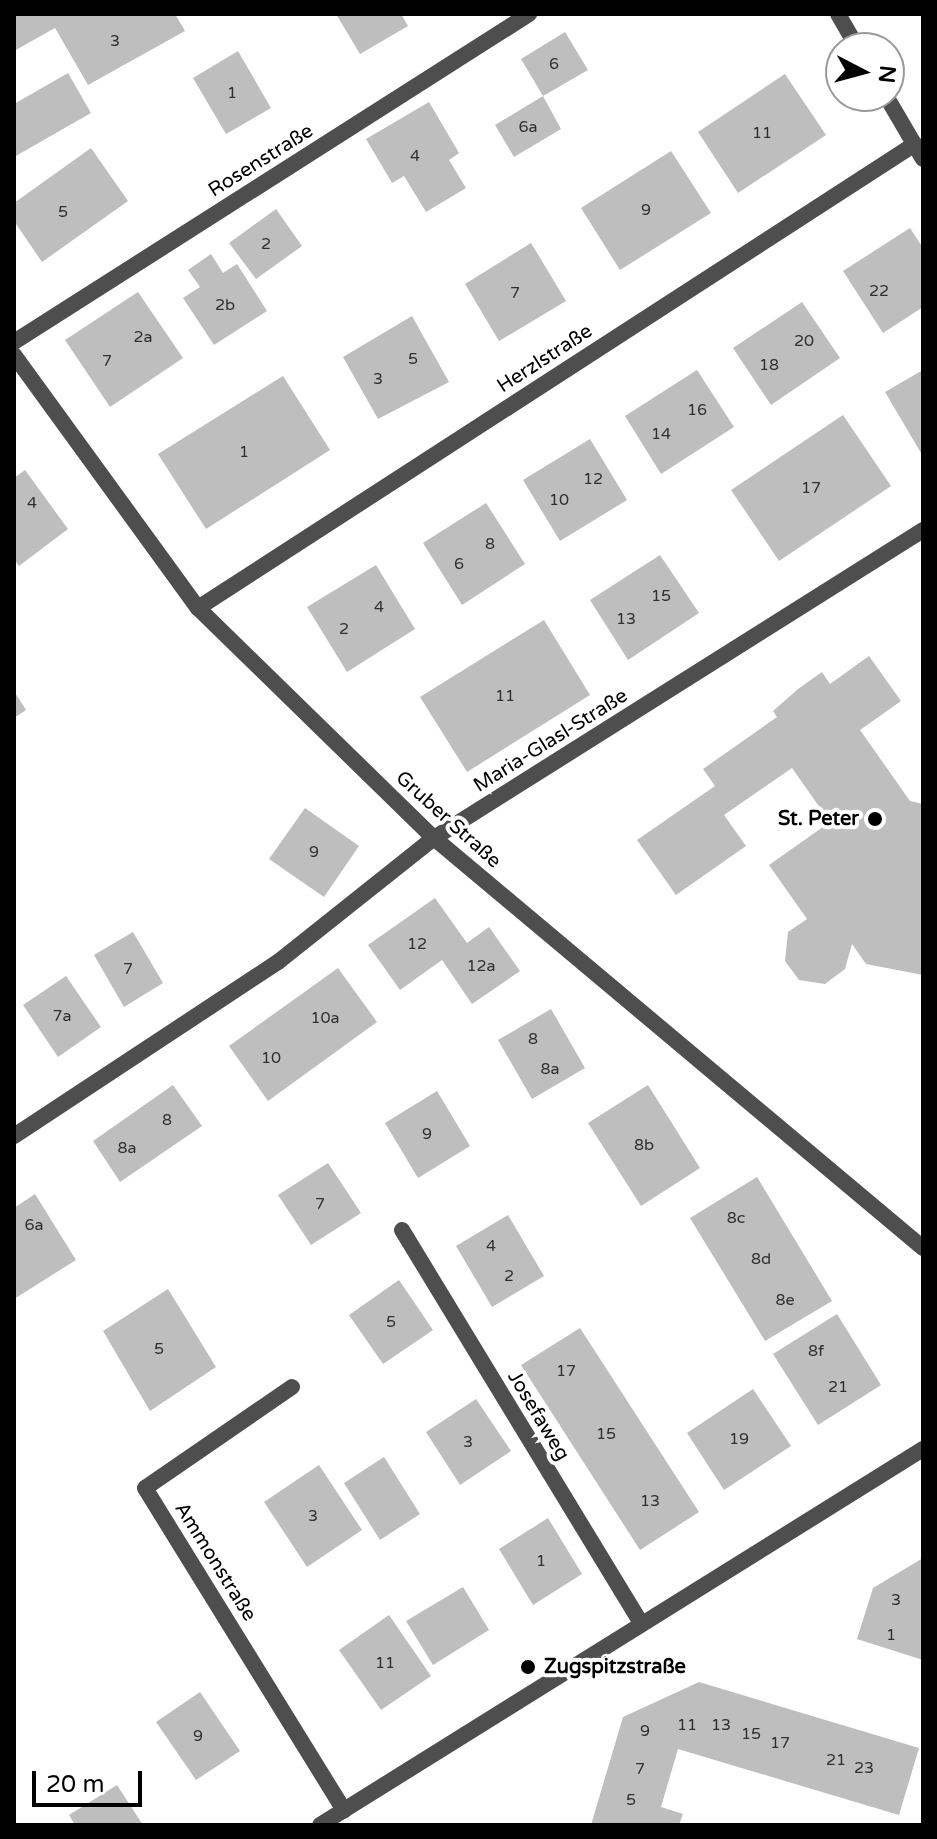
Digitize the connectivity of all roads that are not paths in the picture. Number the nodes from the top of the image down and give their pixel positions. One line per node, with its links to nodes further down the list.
1 (529, 14): 7 (street, Rosenstraße)
2 (838, 14): 3 (street)
3 (849, 32)
4 (896, 112): 5 (street)
5 (915, 144): 6 (street); 10 (street, Herzlstraße)
6 (923, 159)
7 (14, 342)
8 (14, 355): 10 (street, Gruber Straße)
9 (923, 530): 11 (street, Maria-Glasl-Straße)
10 (198, 608): 11 (street, Gruber Straße)
11 (434, 838): 12 (street, Maria-Glasl-Straße); 14 (street, Gruber Straße)
12 (14, 1136)
13 (402, 1230): 17 (street, Josefaweg)
14 (923, 1248)
15 (292, 1387): 18 (street, Ammonstraße)
16 (923, 1449): 17 (street)
17 (640, 1622): 18 (street)
18 (344, 1810): 19 (street)
19 (320, 1825)

